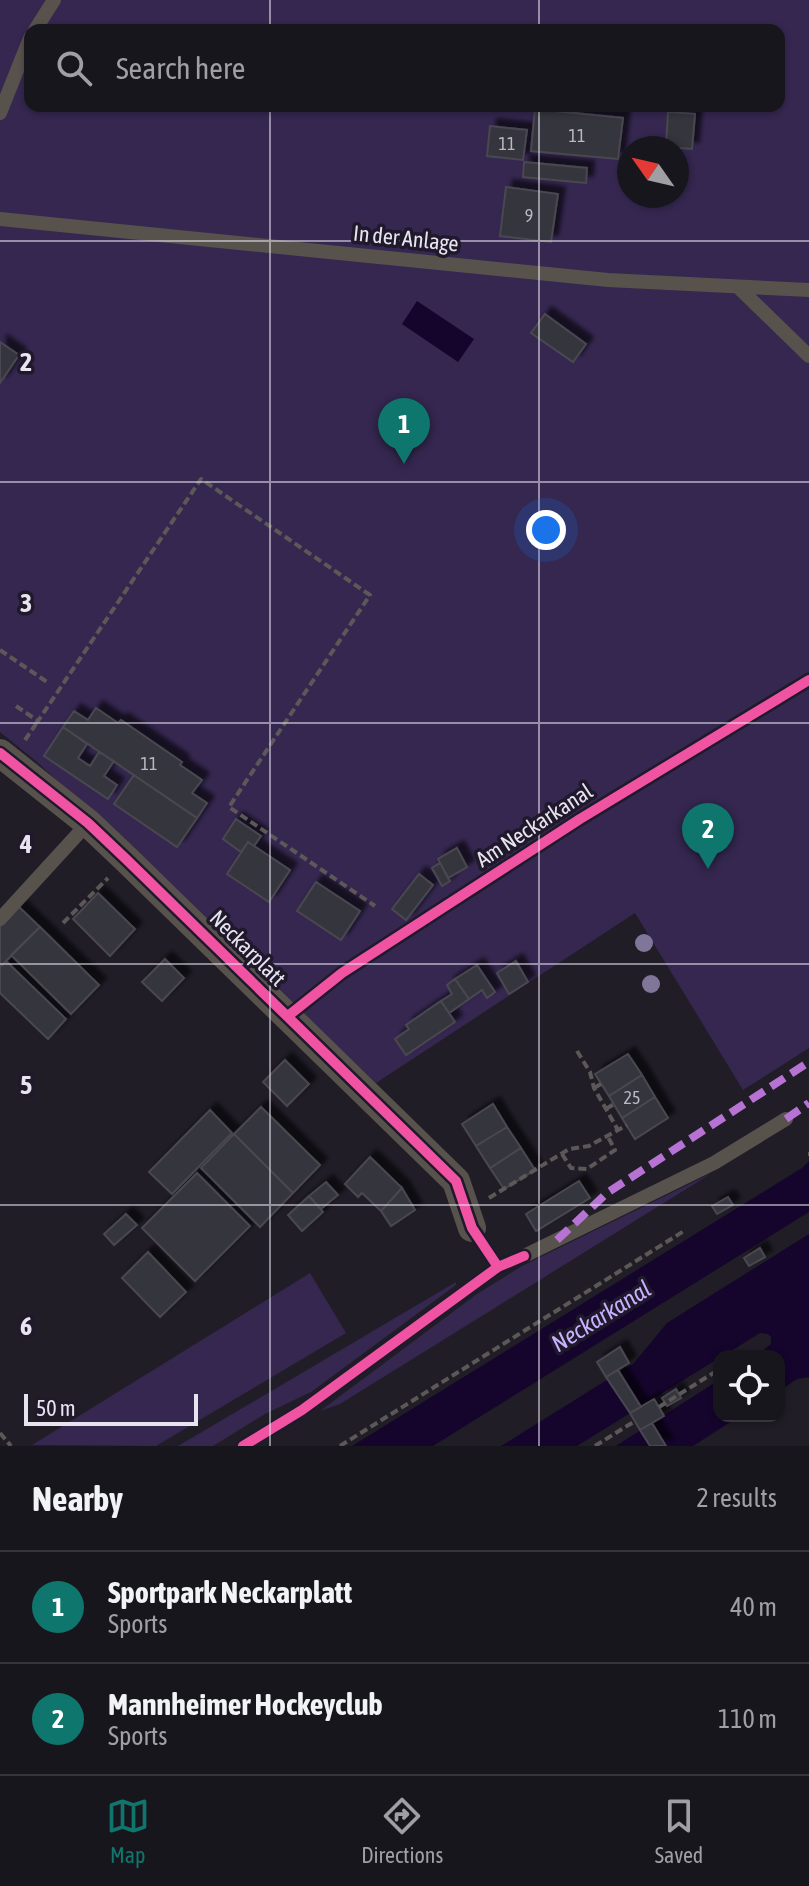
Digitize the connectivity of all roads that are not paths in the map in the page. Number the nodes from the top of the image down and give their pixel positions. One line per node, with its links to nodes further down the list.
1 (54, 0): 2 (lane)
2 (39, 24)
3 (24, 53): 4 (lane)
4 (0, 113)
5 (0, 219): 6 (lane, In der Anlage)
6 (738, 287): 7 (lane, In der Anlage); 8 (lane)
7 (809, 290)
8 (809, 356)
9 (809, 680): 13 (lane, Am Neckarkanal)
10 (0, 753): 11 (street, Neckarplatt)
11 (88, 823): 12 (lane); 13 (street, Neckarplatt)
12 (0, 919)
13 (288, 1016): 15 (street, Neckarplatt)
14 (786, 1119): 16 (lane)
15 (470, 1220): 16 (lane)
16 (498, 1267): 17 (lane)
17 (243, 1446)

